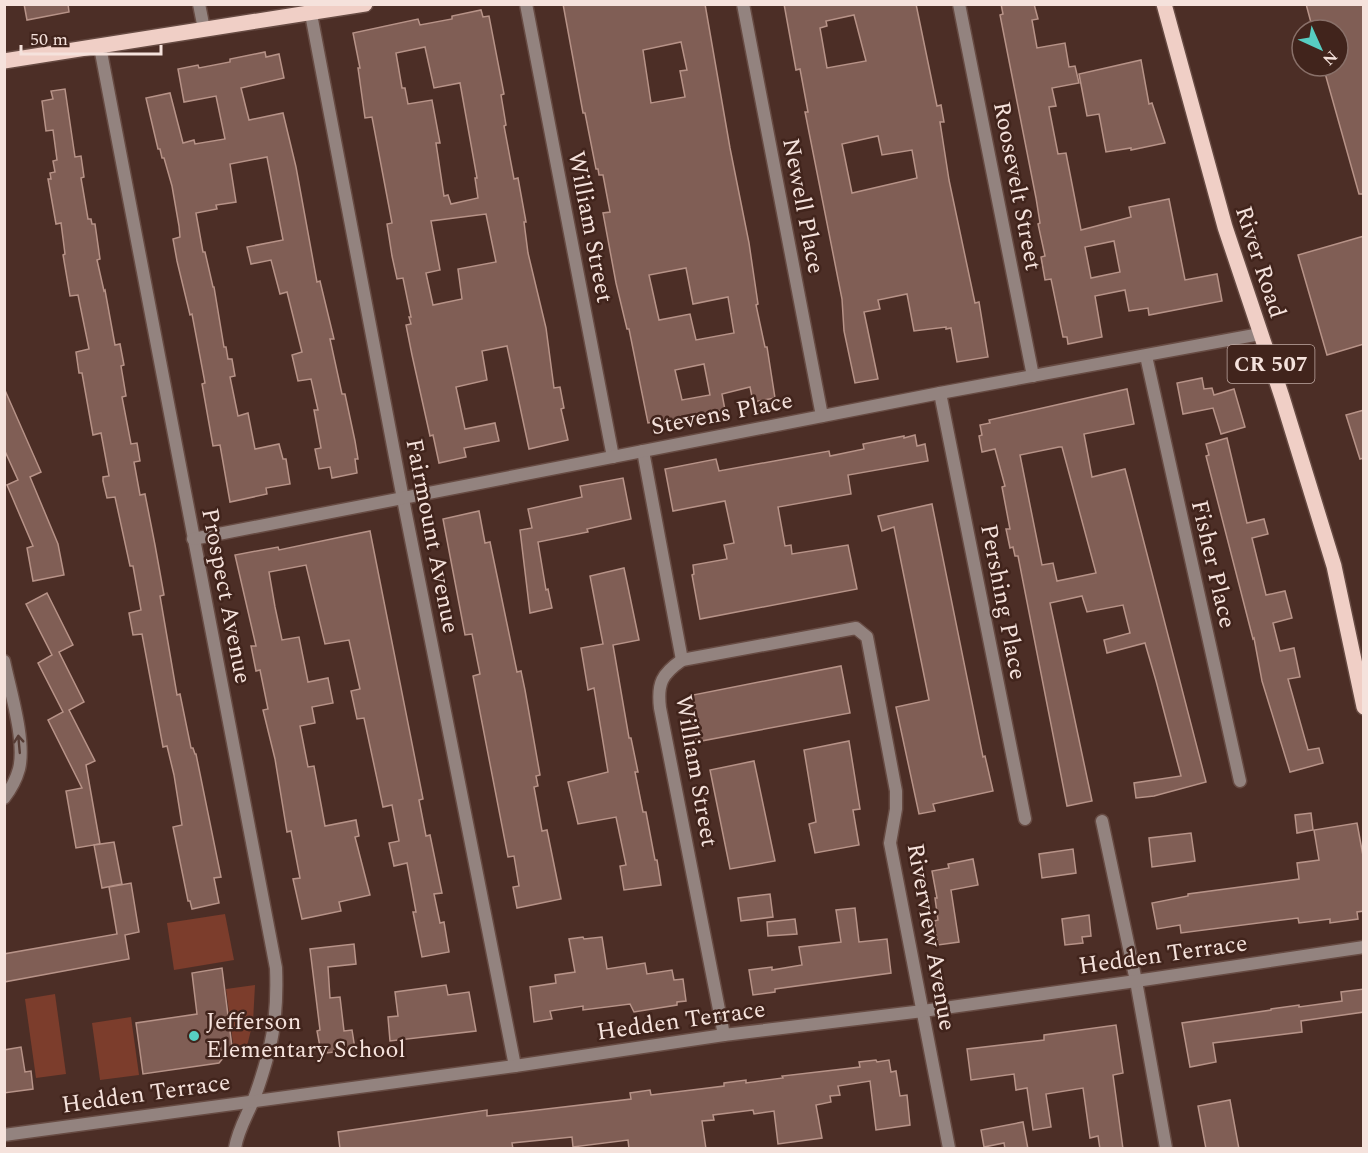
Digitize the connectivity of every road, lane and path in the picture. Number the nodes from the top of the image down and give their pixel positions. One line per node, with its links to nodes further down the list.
1 (199, 4): 8 (street)
2 (365, 4): 7 (main road)
3 (526, 4): 17 (street, William Street)
4 (743, 4): 15 (street, Newell Place)
5 (959, 4): 13 (street, Roosevelt Street)
6 (1164, 4): 11 (main road, River Road / CR 507)
7 (311, 14): 8 (main road); 18 (street, Fairmount Avenue)
8 (204, 28): 9 (main road)
9 (100, 47): 10 (main road); 19 (street, Prospect Avenue)
10 (4, 61)
11 (1260, 334): 12 (street, Stevens Place); 22 (main road, River Road / CR 507)
12 (1146, 356): 13 (street, Stevens Place); 23 (street, Fisher Place)
13 (1033, 376): 14 (street, Stevens Place)
14 (940, 393): 15 (street, Stevens Place); 25 (street, Pershing Place)
15 (822, 416): 16 (street, Stevens Place)
16 (643, 451): 17 (street, Stevens Place); 20 (street, William Street)
17 (613, 457): 18 (street, Stevens Place)
18 (403, 499): 19 (street, Stevens Place); 31 (street, Fairmount Avenue)
19 (194, 538): 32 (street, Prospect Avenue)
20 (682, 660): 29 (street, Riverview Avenue); 30 (street, William Street)
21 (4, 661): 24 (street, one-way to 21)
22 (1364, 707)
23 (1240, 781)
24 (4, 798)
25 (1025, 819)
26 (1102, 821): 28 (street)
27 (1364, 946): 28 (street, Hedden Terrace)
28 (1136, 981): 29 (street, Hedden Terrace); 36 (street)
29 (923, 1011): 30 (street, Hedden Terrace); 35 (street, Riverview Avenue)
30 (724, 1035): 31 (street, Hedden Terrace)
31 (514, 1066): 32 (street, Hedden Terrace)
32 (253, 1101): 33 (street, Hedden Terrace); 34 (street, Prospect Avenue)
33 (4, 1135)
34 (235, 1149)
35 (949, 1149)
36 (1166, 1149)

